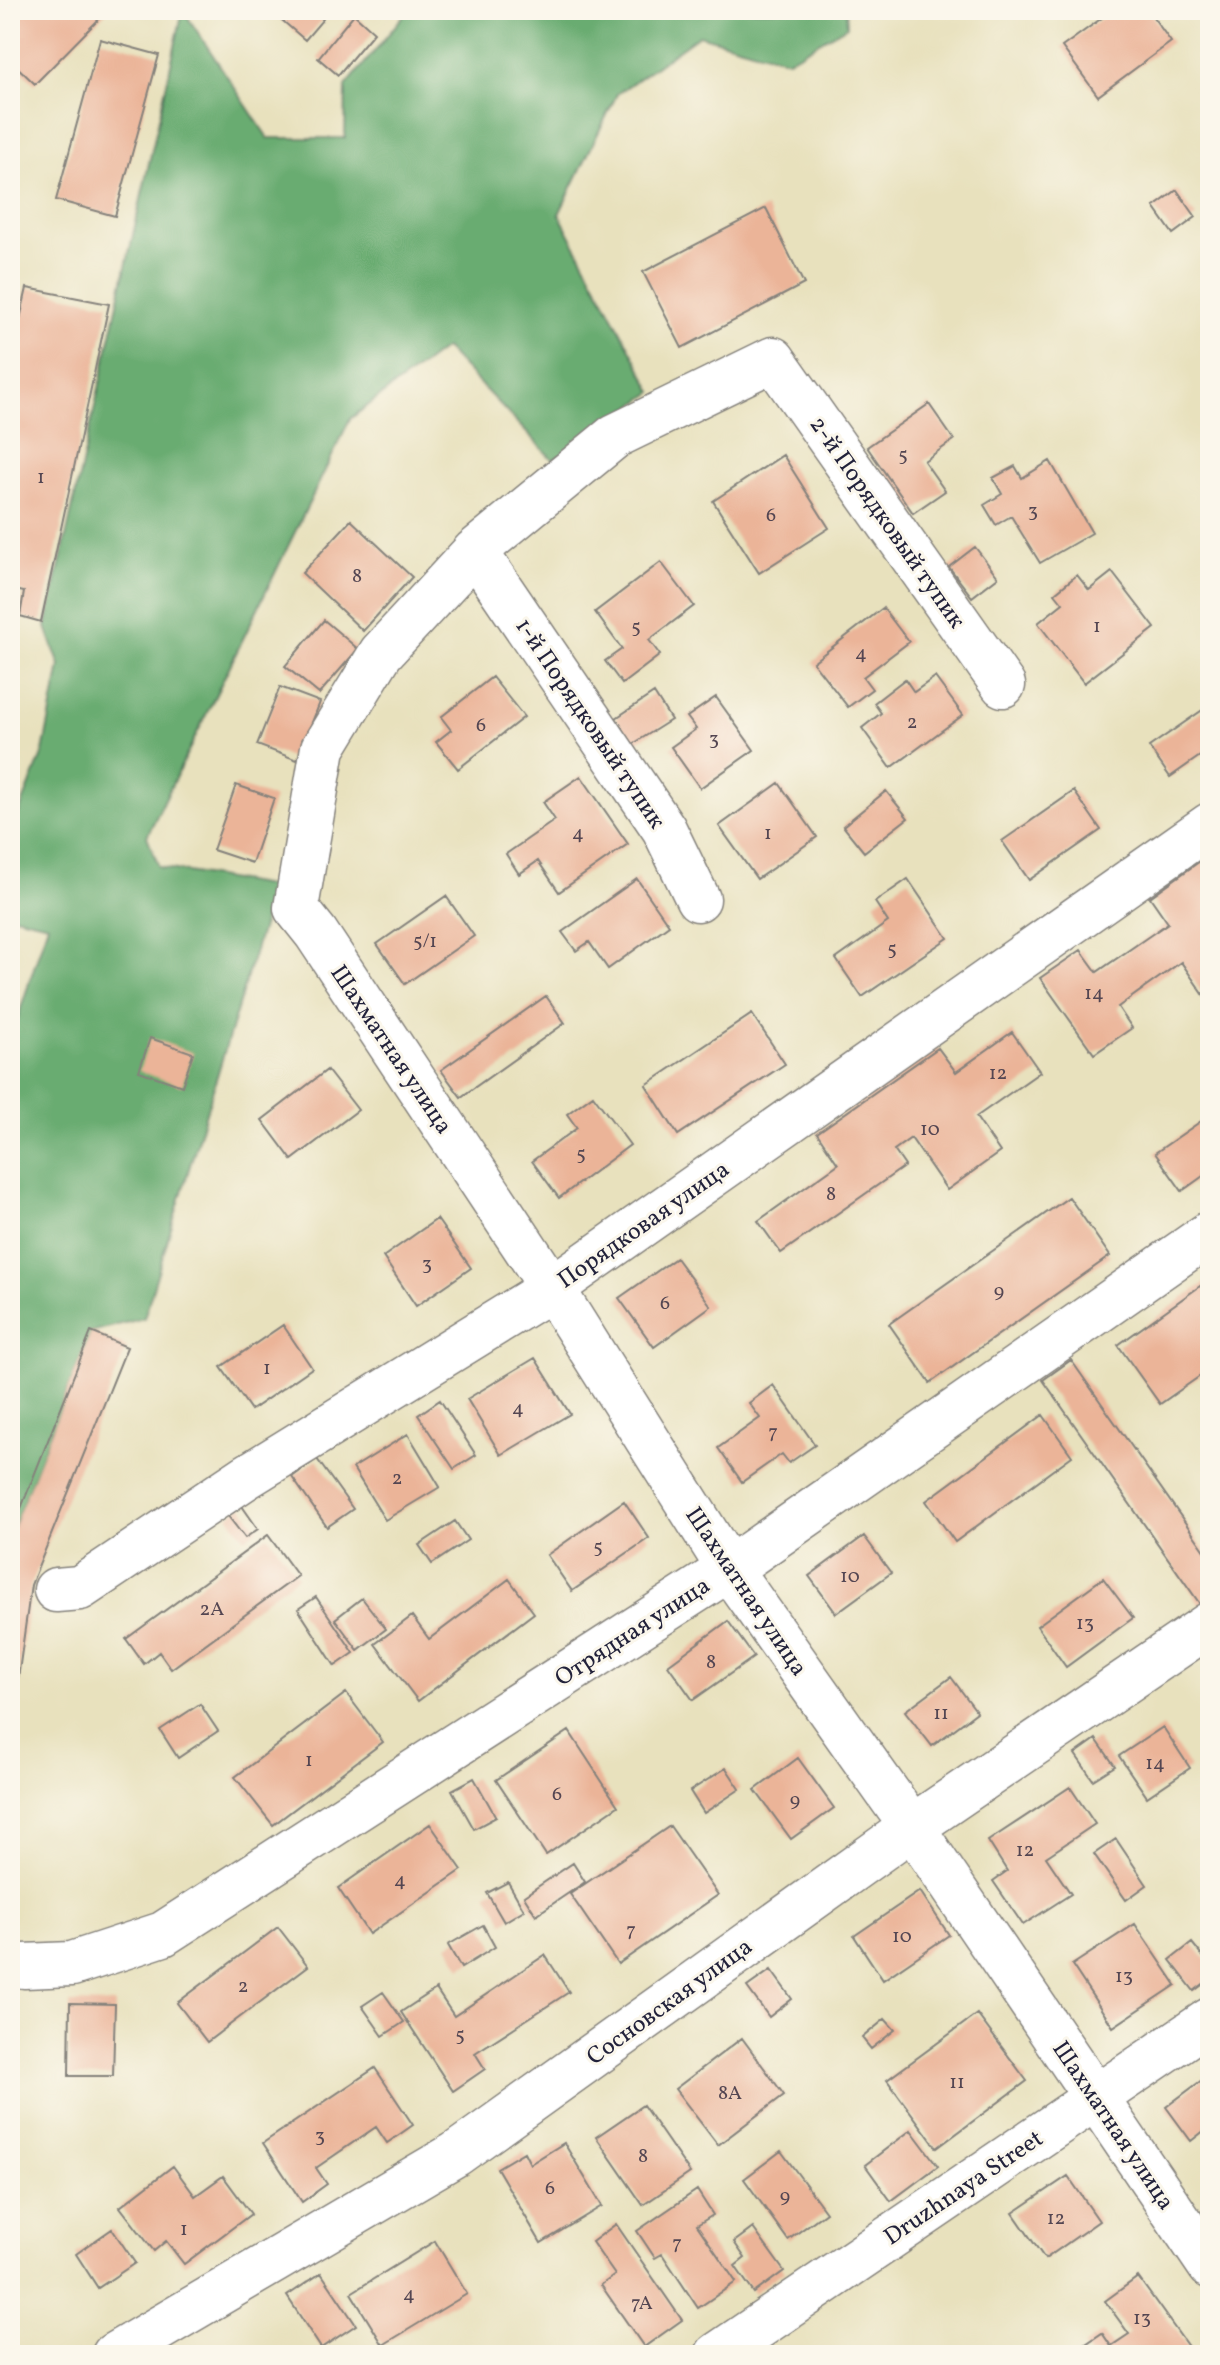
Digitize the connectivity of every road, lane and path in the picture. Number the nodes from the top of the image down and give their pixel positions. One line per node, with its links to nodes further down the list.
1 (475, 551): 2 (street, 2-й Порядковый тупик); 4 (street, 1-й Порядковый тупик); 6 (street, Шахматная улица)
2 (1003, 685)
3 (1210, 825): 6 (street, Порядковая улица)
4 (698, 899)
5 (1210, 1233): 7 (street, Отрядная улица)
6 (552, 1288): 7 (street, Шахматная улица); 8 (street, Порядковая улица)
7 (729, 1569): 10 (street, Шахматная улица); 11 (street, Отрядная улица)
8 (56, 1590)
9 (1210, 1624): 10 (street, Сосновская улица)
10 (912, 1827): 13 (street, Шахматная улица); 15 (street, Сосновская улица)
11 (24, 1966)
12 (1210, 2020): 13 (street, Druzhnaya Street)
13 (1096, 2097): 14 (street, Шахматная улица); 16 (street, Druzhnaya Street)
14 (1210, 2266)
15 (114, 2355)
16 (717, 2355)

